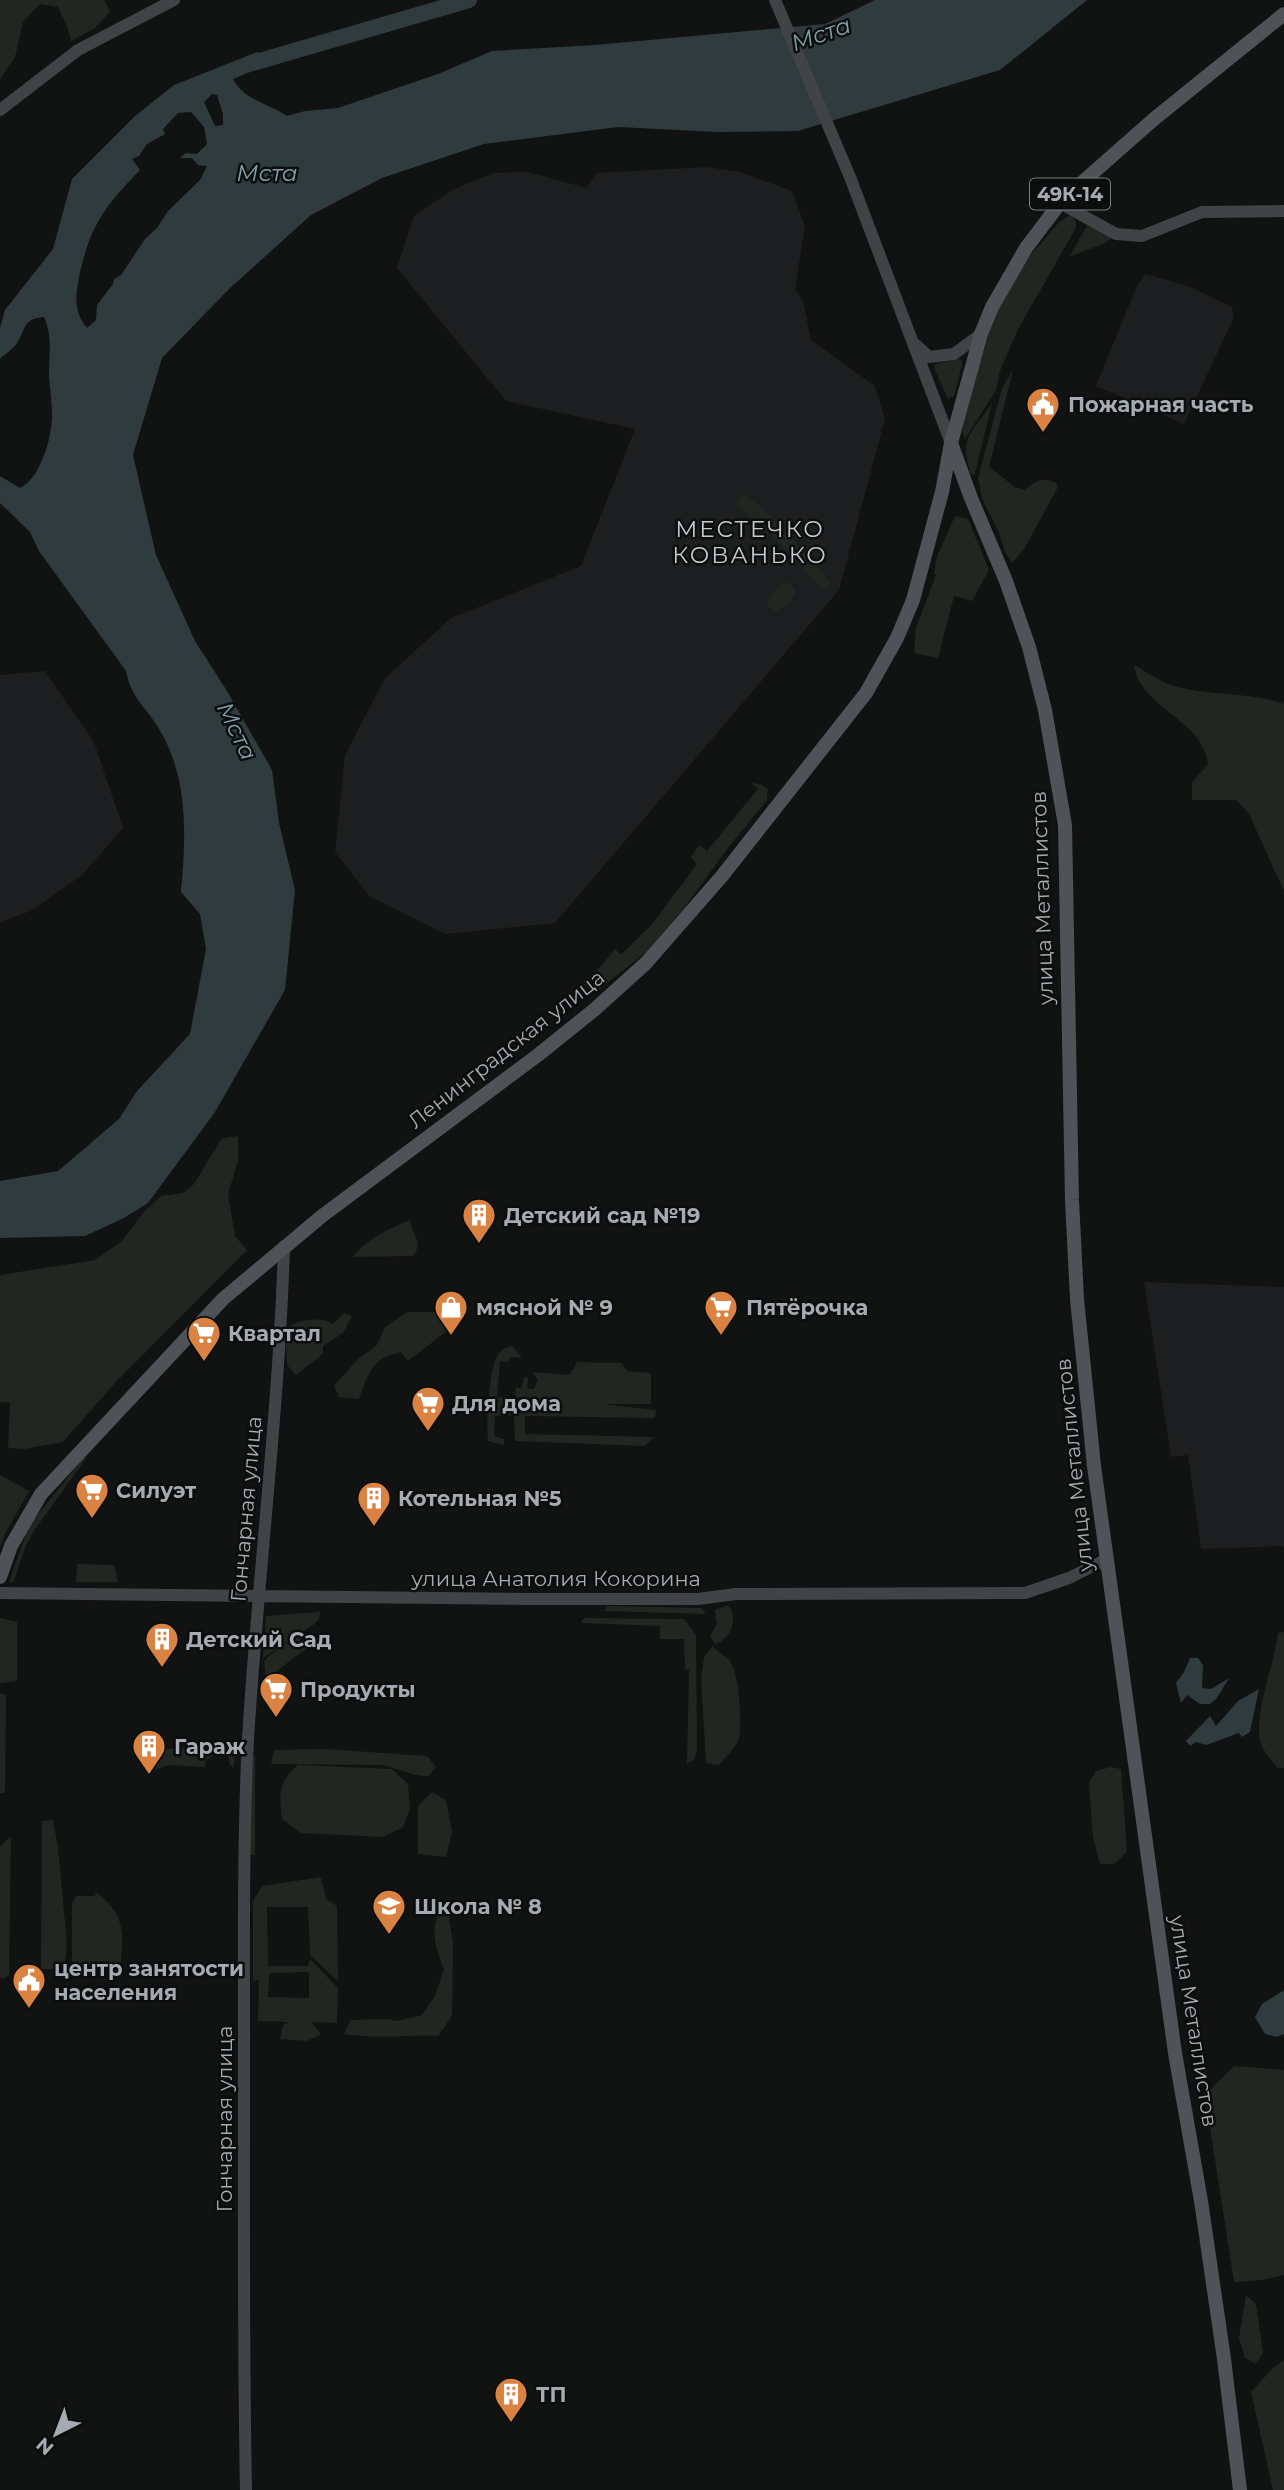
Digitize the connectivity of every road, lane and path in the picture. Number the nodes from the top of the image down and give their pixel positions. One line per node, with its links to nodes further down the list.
1 (174, 0): 4 (street)
2 (775, 0): 8 (street)
3 (1284, 14): 5 (main road, 49К-14)
4 (0, 110)
5 (1060, 203): 6 (street); 7 (main road, 49К-14)
6 (1284, 211)
7 (981, 334): 8 (street); 9 (main road, 49К-14)
8 (912, 342): 9 (street)
9 (951, 443): 10 (main road, Ленинградская улица); 11 (main road, улица Металлистов)
10 (284, 1246): 12 (main road, Ленинградская улица); 14 (street, Гончарная улица)
11 (1105, 1560): 14 (street, улица Анатолия Кокорина); 16 (main road, улица Металлистов)
12 (0, 1577)
13 (0, 1593): 14 (street, улица Анатолия Кокорина)
14 (258, 1595): 15 (street, Гончарная улица)
15 (246, 2490)
16 (1240, 2490)

